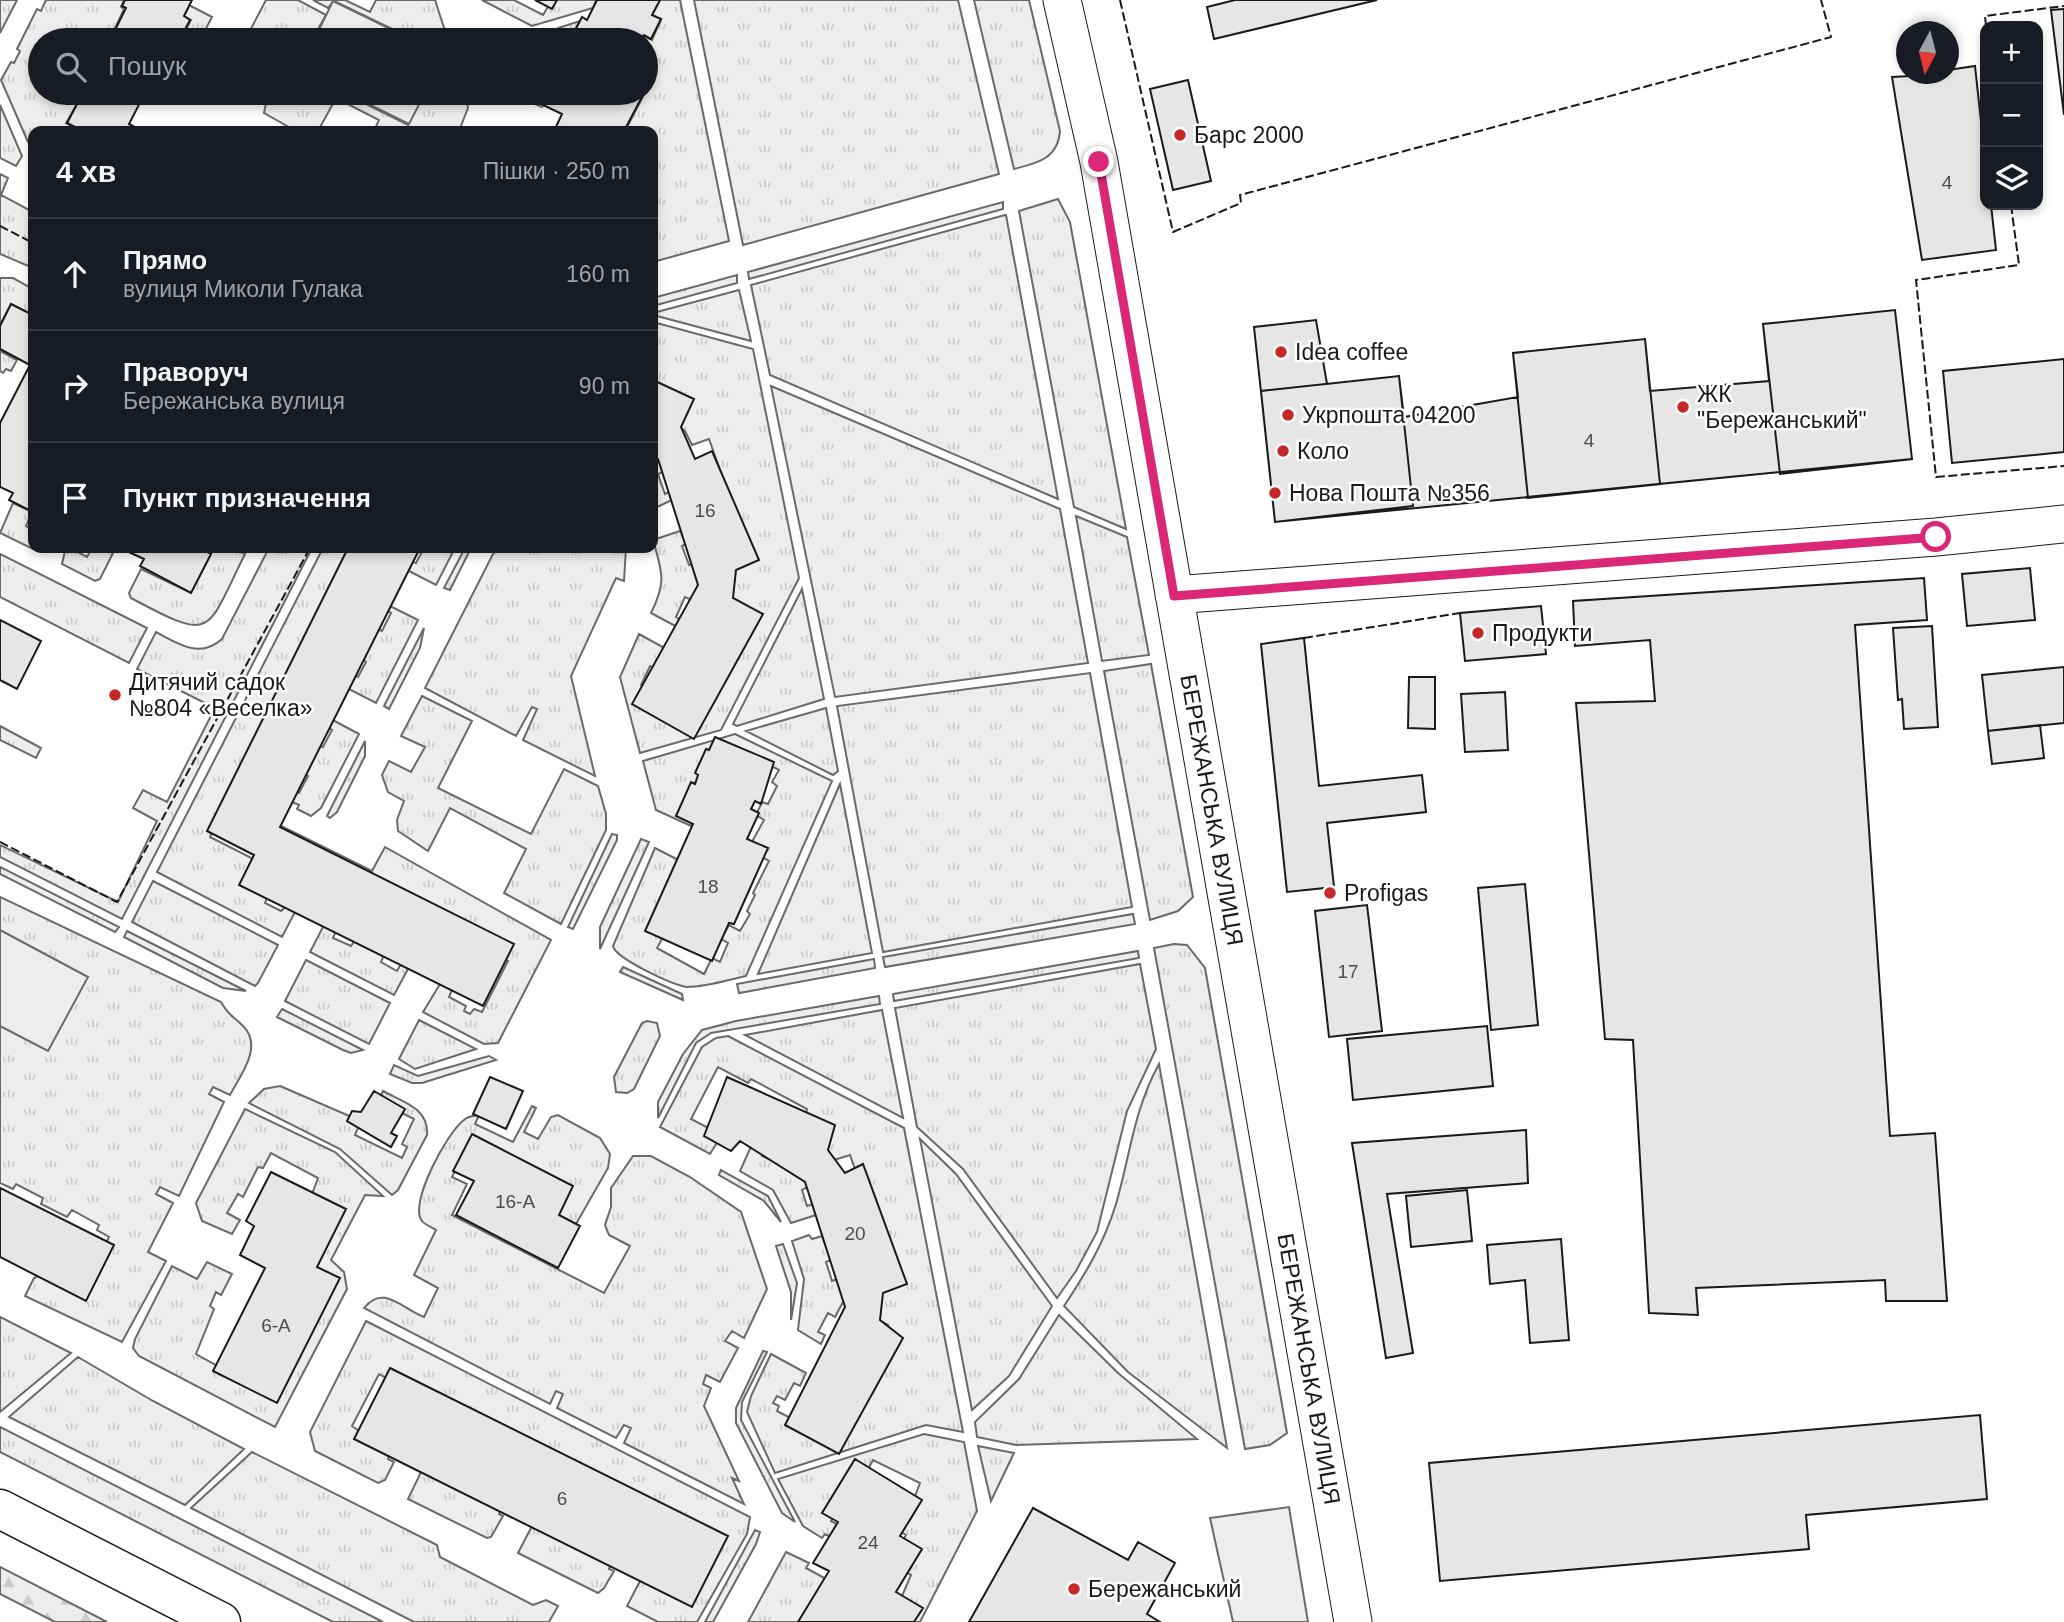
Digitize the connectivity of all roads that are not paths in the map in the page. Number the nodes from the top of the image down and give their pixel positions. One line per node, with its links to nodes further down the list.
1 (1062, 0): 3 (street, БЕРЕЖАНСЬКА ВУЛИЦЯ)
2 (2064, 524): 3 (street)
3 (1174, 596): 6 (street, БЕРЕЖАНСЬКА ВУЛИЦЯ)
4 (0, 1509): 5 (main road)
5 (221, 1622)
6 (1353, 1622)

